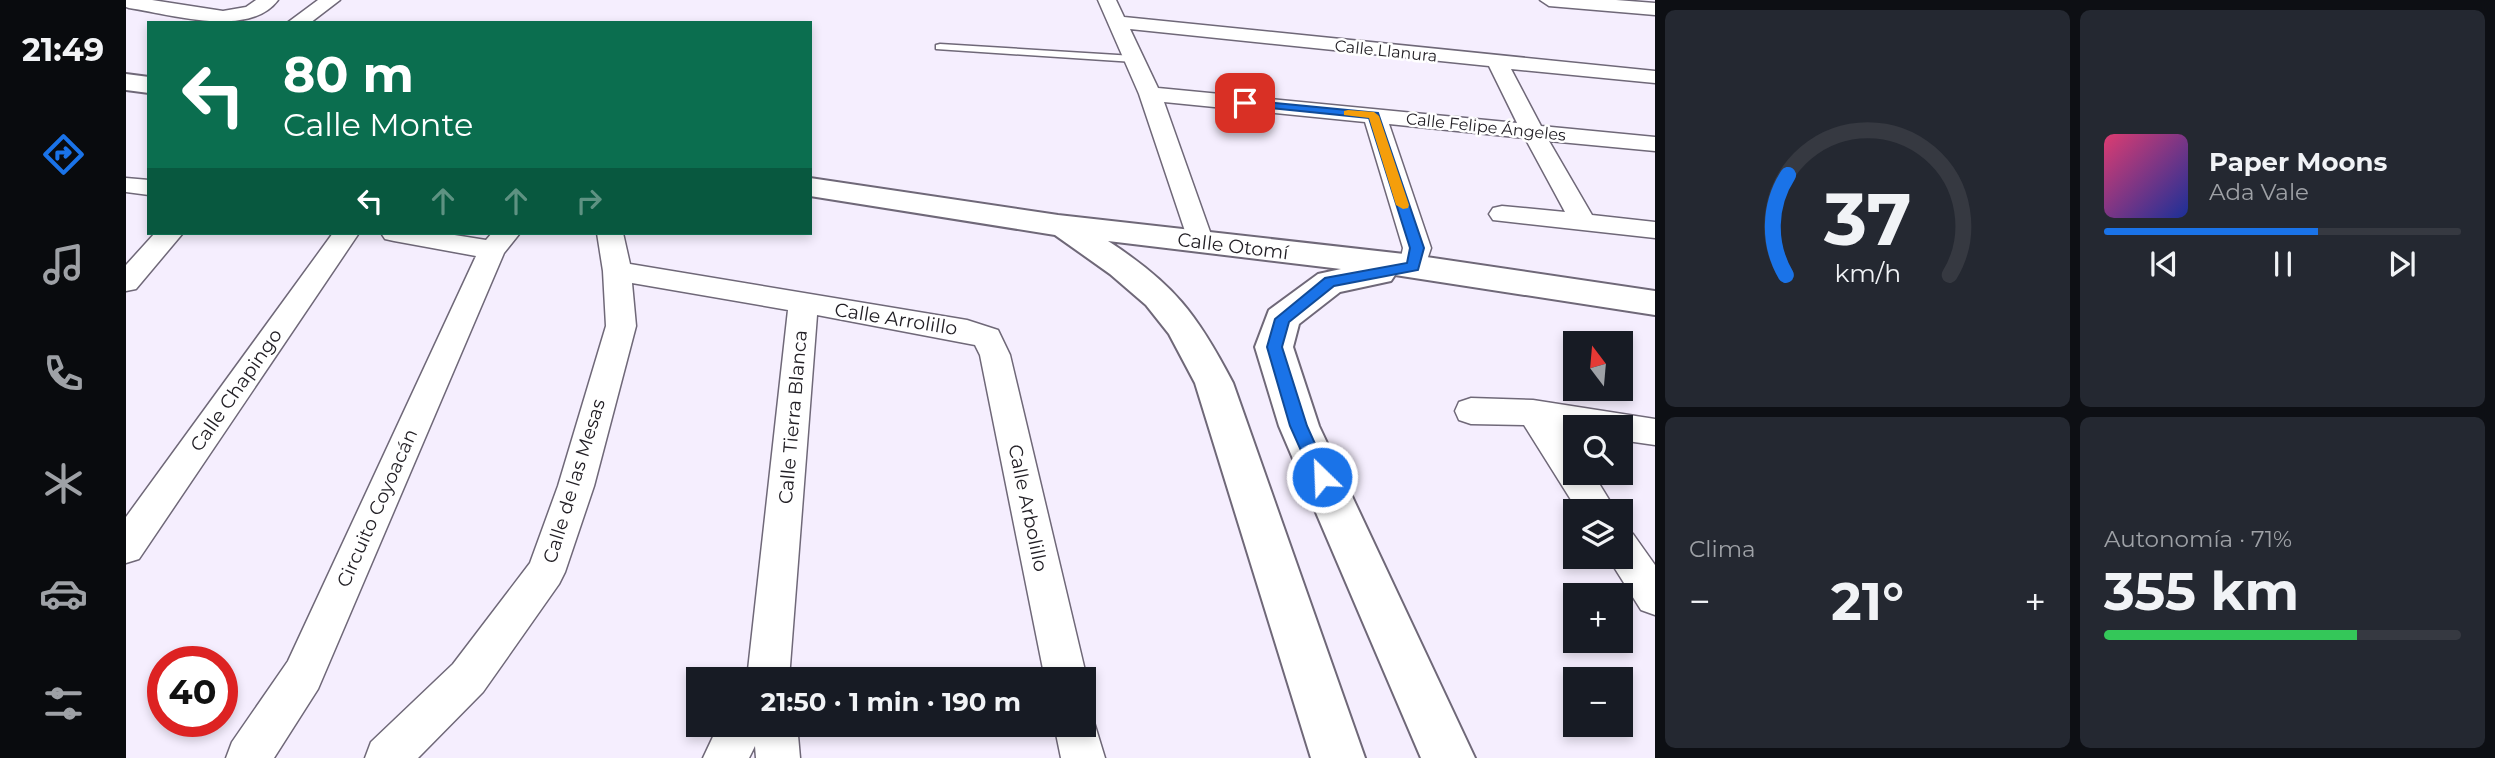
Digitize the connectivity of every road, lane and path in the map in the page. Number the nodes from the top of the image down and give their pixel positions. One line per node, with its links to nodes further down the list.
1 (151, 0): 6 (street)
2 (269, 0): 6 (street)
3 (331, 0): 8 (street)
4 (1107, 0): 9 (street)
5 (1549, 0): 7 (street)
6 (128, 2)
7 (1655, 9)
8 (305, 21)
9 (1117, 22): 11 (street); 12 (street, Calle Llanura)
10 (940, 47): 11 (lane)
11 (1134, 60): 16 (street)
12 (1498, 63): 13 (street, Calle Llanura); 18 (street)
13 (1655, 77)
14 (126, 82): 15 (street)
15 (147, 85)
16 (1150, 94): 17 (street, Calle Felipe Ángeles); 32 (street)
17 (1374, 116): 18 (street, Calle Felipe Ángeles); 33 (street)
18 (1533, 132): 19 (street, Calle Felipe Ángeles); 24 (street)
19 (1655, 144)
20 (126, 185): 22 (street)
21 (812, 187): 25 (street, Calle Otomí)
22 (147, 188)
23 (1502, 214): 24 (street)
24 (1583, 222): 26 (street)
25 (1058, 225): 32 (street, Calle Otomí); 56 (street)
26 (1655, 230)
27 (168, 235): 35 (street)
28 (344, 235): 43 (street, Calle Chapingo)
29 (420, 235): 31 (street, Circuito Coyoacán)
30 (610, 235): 34 (street, Calle de las Mesas)
31 (500, 241): 51 (street, Circuito Coyoacán)
32 (1201, 243): 33 (street, Calle Otomí)
33 (1413, 266): 36 (street, Calle Otomí); 57 (street)
34 (617, 271): 37 (street, Calle Tierra Blanca); 52 (street, Calle de las Mesas)
35 (126, 282)
36 (1655, 303)
37 (803, 305): 38 (street, Calle Arrolillo); 46 (street, Calle Tierra Blanca)
38 (987, 338): 47 (street, Calle Arbolillo)
39 (1471, 411): 40 (street)
40 (1533, 413): 41 (street); 42 (street)
41 (1655, 432)
42 (1590, 499)
43 (126, 547)
44 (1633, 564): 45 (street)
45 (1655, 597)
46 (770, 667)
47 (1063, 667)
48 (736, 737): 53 (street)
49 (776, 737): 54 (street)
50 (1078, 737): 55 (street)
51 (248, 758)
52 (387, 758)
53 (725, 758)
54 (778, 758)
55 (1083, 758)
56 (1338, 758)
57 (1448, 758)

